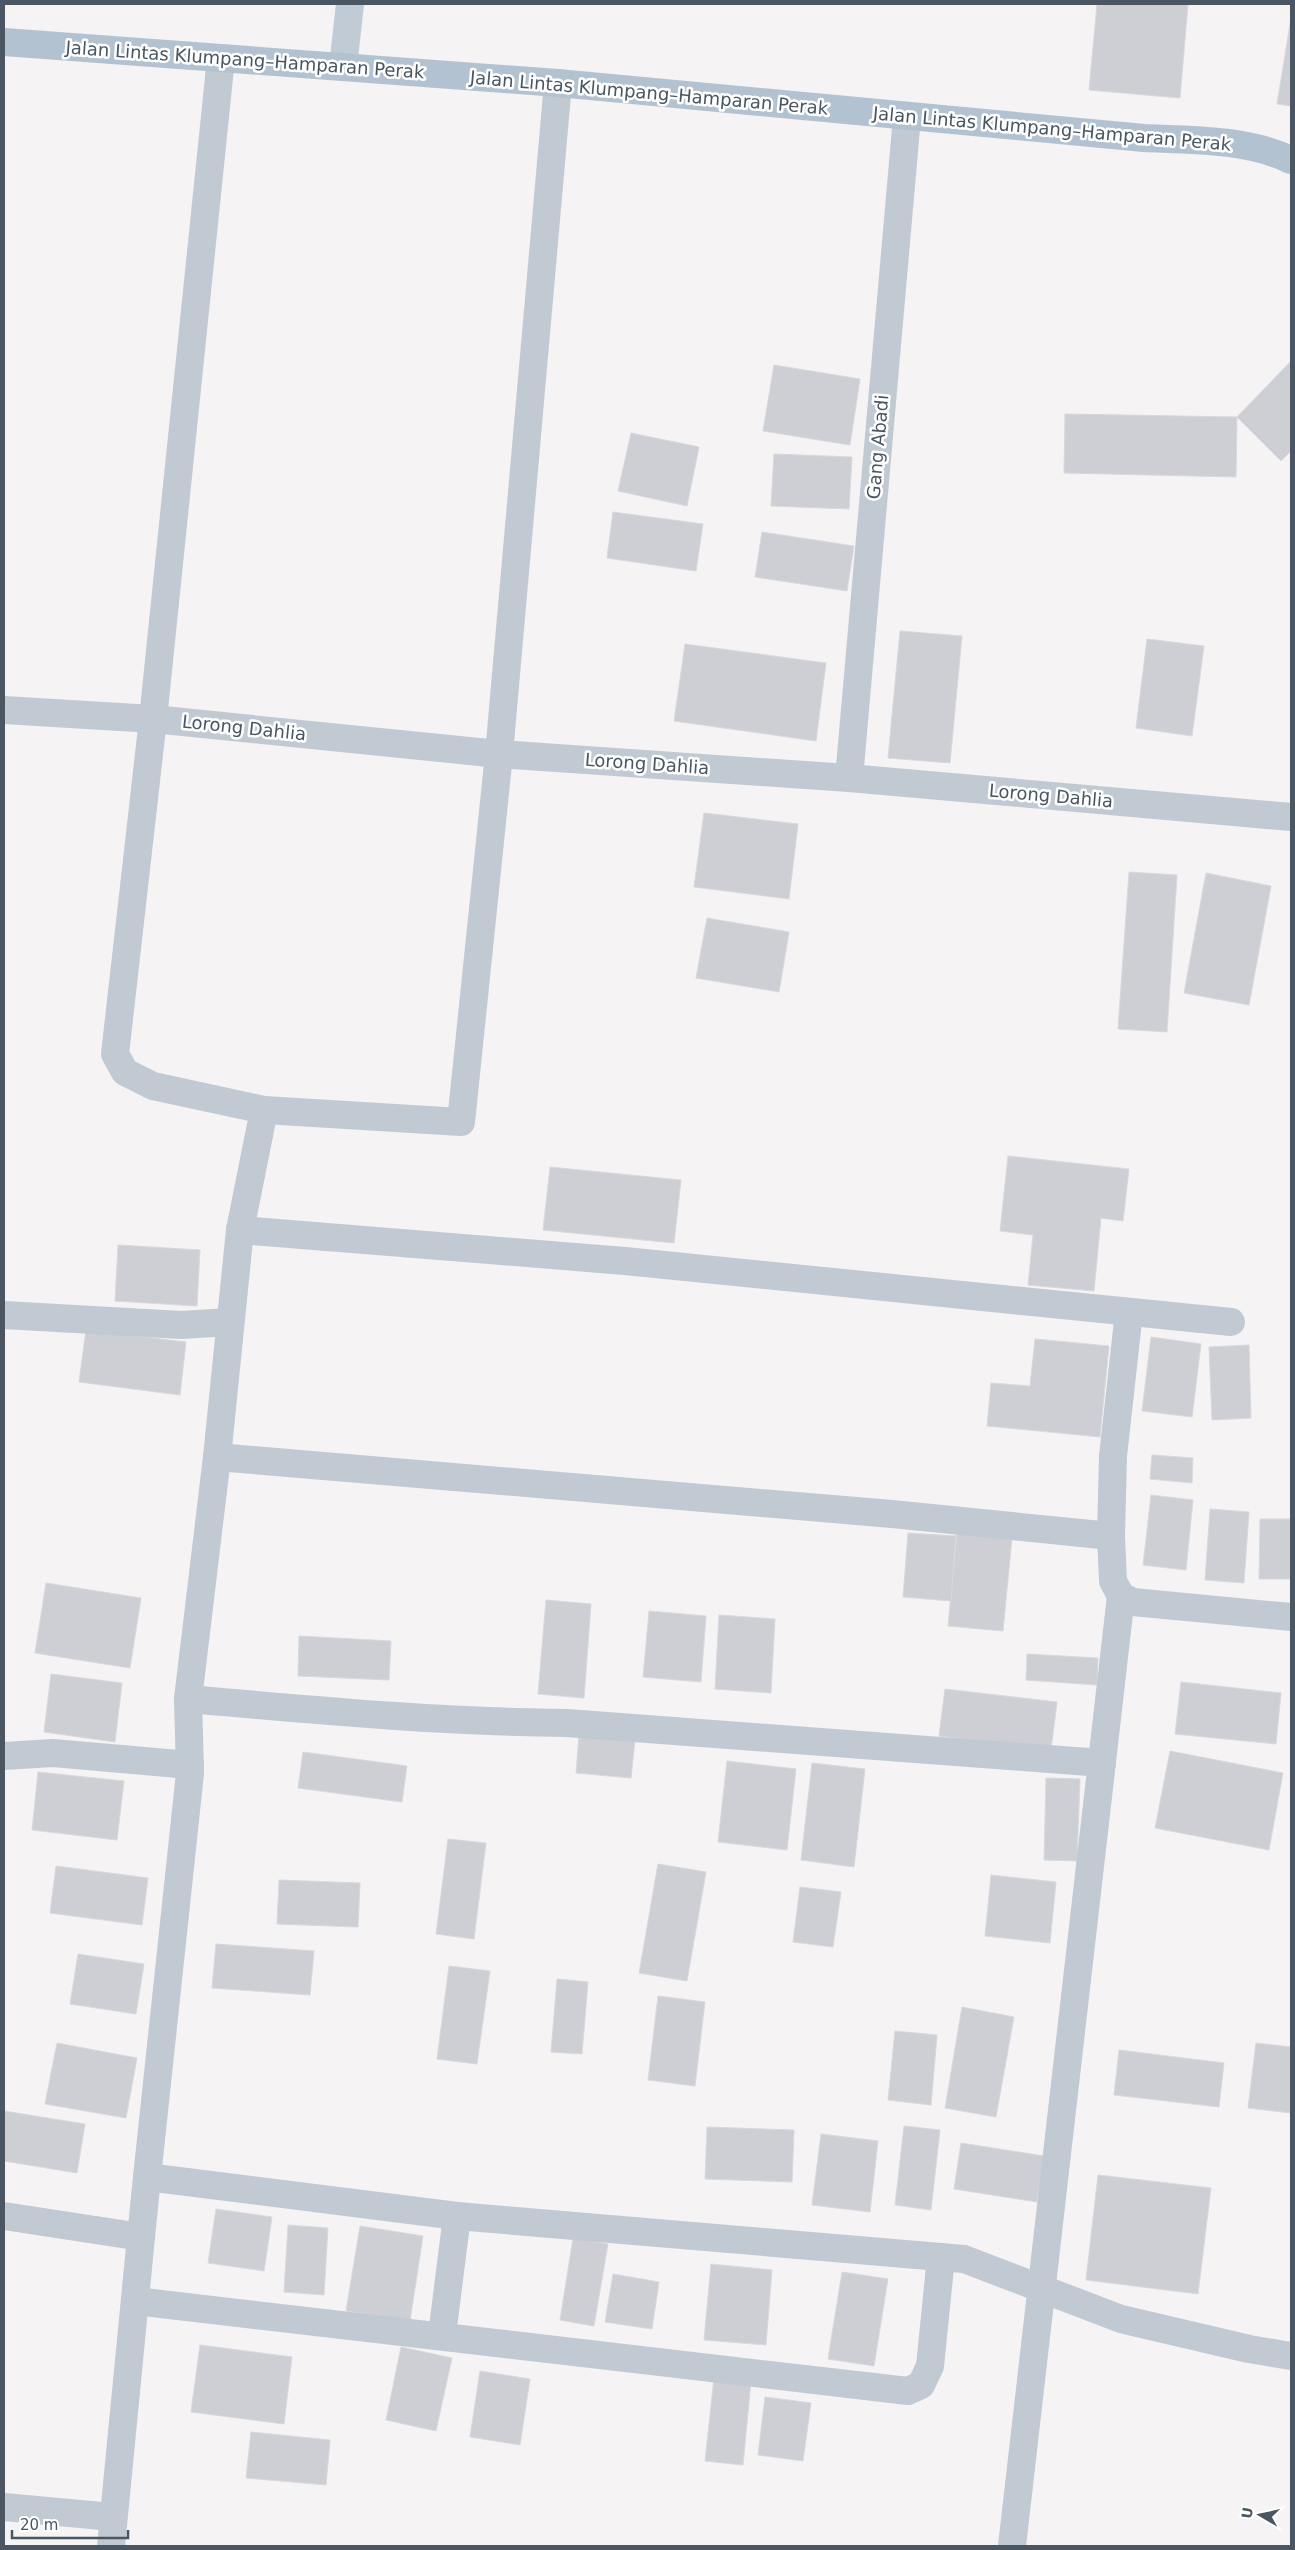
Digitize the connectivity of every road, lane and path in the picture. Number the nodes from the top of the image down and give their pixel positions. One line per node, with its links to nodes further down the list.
1 (350, 4): 4 (main road)
2 (4, 42): 3 (main road, Jalan Lintas Klumpang–Hamparan Perak)
3 (221, 58): 4 (main road, Jalan Lintas Klumpang–Hamparan Perak); 9 (street)
4 (343, 67): 5 (main road, Jalan Lintas Klumpang–Hamparan Perak)
5 (558, 83): 6 (main road, Jalan Lintas Klumpang–Hamparan Perak); 10 (street)
6 (907, 117): 7 (main road, Jalan Lintas Klumpang–Hamparan Perak); 11 (street, Gang Abadi)
7 (1291, 160)
8 (4, 710): 9 (street, Lorong Dahlia)
9 (153, 719): 10 (street, Lorong Dahlia); 13 (street)
10 (499, 754): 11 (street, Lorong Dahlia); 13 (street)
11 (849, 778): 12 (street, Lorong Dahlia)
12 (1291, 817)
13 (264, 1110): 14 (street)
14 (240, 1230): 15 (street); 17 (street)
15 (1129, 1312): 18 (street); 20 (street)
16 (4, 1315): 17 (street)
17 (230, 1322): 19 (street)
18 (1231, 1322)
19 (218, 1457): 20 (street); 23 (street)
20 (1111, 1536): 21 (street)
21 (1121, 1596): 22 (street); 25 (street)
22 (1291, 1617)
23 (188, 1699): 25 (street); 26 (street)
24 (4, 1756): 26 (street)
25 (1102, 1764): 32 (street)
26 (190, 1765): 27 (street)
27 (147, 2177): 29 (street); 30 (street)
28 (4, 2216): 30 (street)
29 (457, 2216): 31 (street); 34 (street)
30 (141, 2237): 33 (street)
31 (941, 2257): 32 (street); 34 (street)
32 (1043, 2290): 35 (street); 39 (street)
33 (135, 2301): 34 (street); 37 (street)
34 (442, 2335)
35 (1291, 2356)
36 (4, 2507): 37 (street)
37 (114, 2518): 38 (street)
38 (111, 2546)
39 (1012, 2546)

